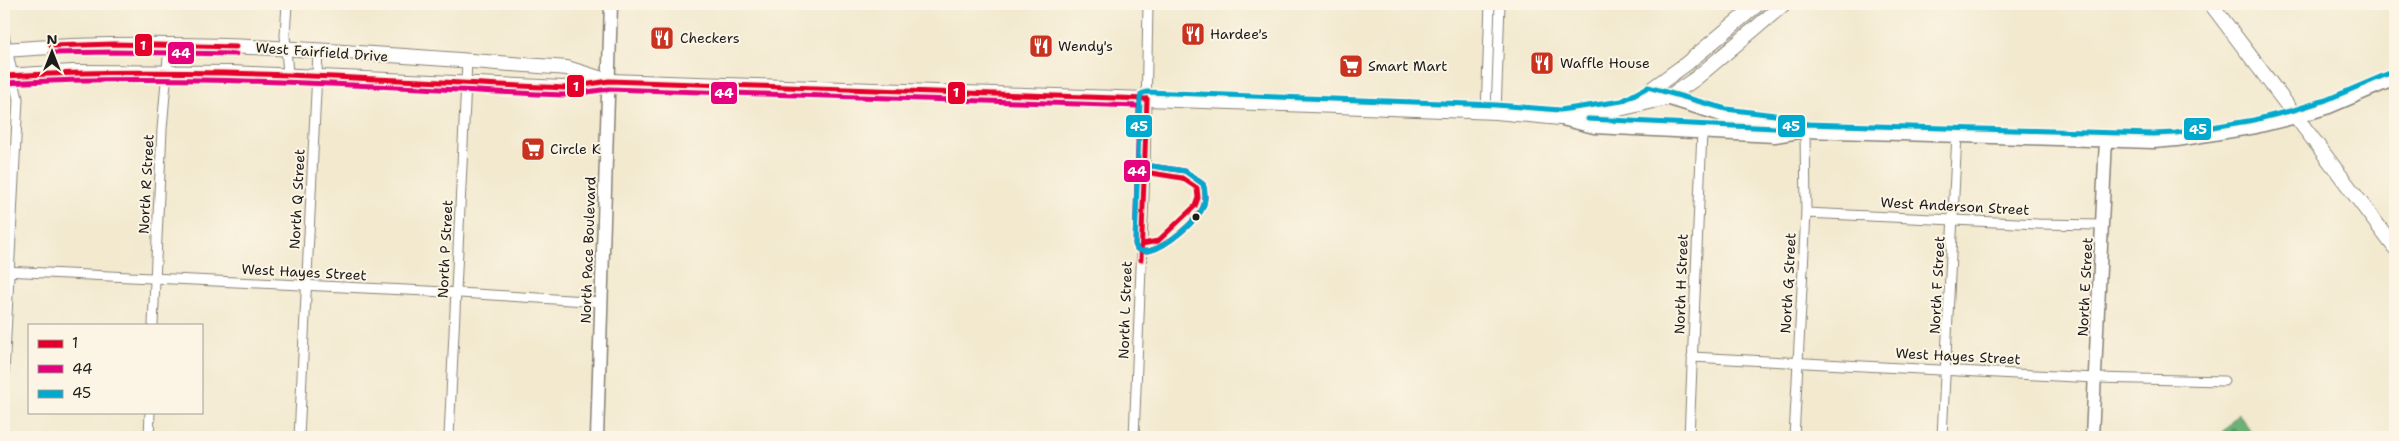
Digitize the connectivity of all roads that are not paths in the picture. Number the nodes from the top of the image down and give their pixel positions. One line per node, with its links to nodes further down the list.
1 (287, 4): 12 (street)
2 (611, 4): 20 (main road, North Pace Boulevard)
3 (1148, 4): 24 (street, North L Street)
4 (1490, 4): 26 (street)
5 (1500, 4): 26 (street)
6 (1758, 4): 22 (main road, West Fairfield Drive)
7 (1784, 4): 23 (main road)
8 (2211, 4): 27 (main road)
9 (4, 35): 11 (street)
10 (169, 46): 11 (main road, West Fairfield Drive); 12 (main road, West Fairfield Drive); 15 (street, North R Street)
11 (6, 50): 16 (street)
12 (286, 50): 13 (main road, West Fairfield Drive); 17 (street)
13 (318, 52): 14 (main road, West Fairfield Drive); 18 (street, North Q Street)
14 (467, 61): 20 (main road, West Fairfield Drive); 21 (street, North P Street)
15 (168, 74): 16 (main road, West Fairfield Drive); 17 (main road, West Fairfield Drive); 38 (street, North R Street)
16 (9, 75): 37 (street)
17 (288, 75): 18 (main road, West Fairfield Drive)
18 (316, 76): 21 (main road, West Fairfield Drive); 39 (street, North Q Street)
19 (2395, 79): 27 (main road)
20 (609, 81): 21 (main road, West Fairfield Drive); 24 (main road, West Fairfield Drive); 41 (main road, North Pace Boulevard)
21 (467, 82): 40 (street, North P Street)
22 (1647, 94): 23 (main road); 25 (main road, West Fairfield Drive)
23 (1667, 98): 25 (main road); 29 (main road)
24 (1146, 99): 26 (main road, West Fairfield Drive); 54 (street, North L Street)
25 (1625, 108): 28 (main road, West Fairfield Drive)
26 (1491, 113): 28 (main road, West Fairfield Drive)
27 (2296, 117): 32 (main road); 36 (main road)
28 (1560, 118): 30 (main road)
29 (1805, 131): 30 (main road); 31 (main road); 33 (street, North G Street)
30 (1702, 132): 43 (street, North H Street)
31 (1957, 134): 32 (main road); 34 (street, North F Street)
32 (2106, 139): 35 (main road, North E Street)
33 (1806, 213): 34 (street, West Anderson Street); 44 (street, North G Street)
34 (1954, 220): 35 (street, West Anderson Street); 45 (street, North F Street)
35 (2103, 225): 47 (main road, North E Street)
36 (2395, 248)
37 (6, 271): 38 (street, West Hayes Street); 46 (street)
38 (155, 278): 39 (street, West Hayes Street); 42 (street, North R Street)
39 (306, 286): 40 (street, West Hayes Street); 51 (street, North Q Street)
40 (456, 294): 41 (street, West Hayes Street); 52 (street, North P Street)
41 (602, 302): 53 (main road, North Pace Boulevard)
42 (153, 324)
43 (1692, 357): 44 (street, West Hayes Street); 55 (street, North H Street)
44 (1798, 361): 45 (street, West Hayes Street); 56 (street, North G Street)
45 (1946, 370): 47 (street, West Hayes Street); 57 (street, North F Street)
46 (4, 374)
47 (2095, 378): 48 (street, West Hayes Street); 58 (main road, North E Street)
48 (2224, 381)
49 (150, 414): 50 (street)
50 (149, 437)
51 (299, 437)
52 (449, 437)
53 (597, 437)
54 (1134, 437)
55 (1689, 437)
56 (1794, 437)
57 (1942, 437)
58 (2092, 437)

